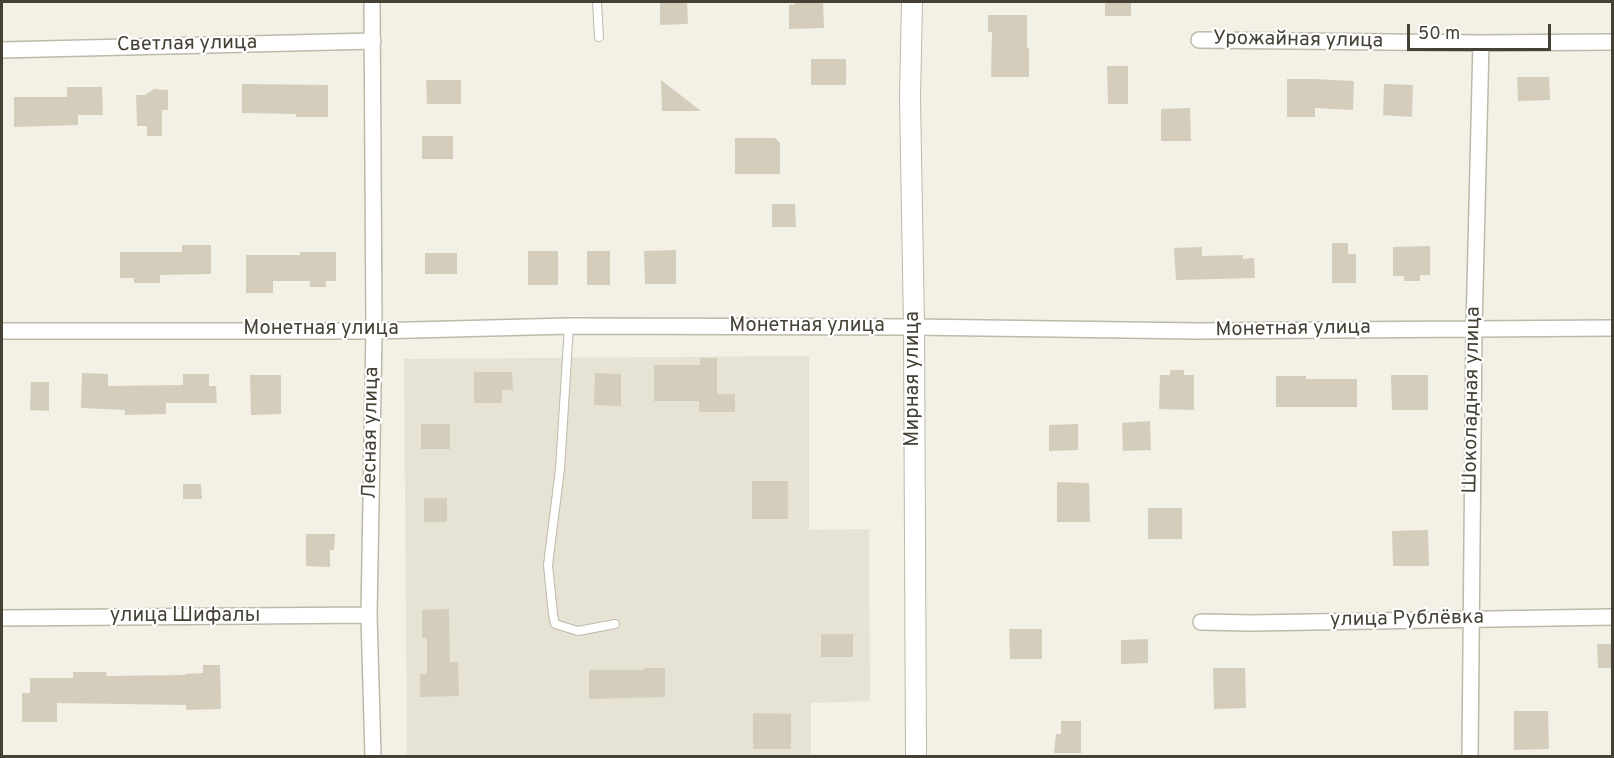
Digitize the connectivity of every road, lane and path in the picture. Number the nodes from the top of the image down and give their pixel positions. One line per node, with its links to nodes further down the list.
1 (372, 2): 6 (street, Лесная улица)
2 (597, 2): 4 (lane)
3 (912, 2): 11 (street, Мирная улица)
4 (599, 37)
5 (1199, 40): 8 (street, Урожайная улица)
6 (373, 41): 9 (street, Светлая улица); 15 (street, Лесная улица)
7 (1612, 42): 8 (street, Урожайная улица)
8 (1481, 43): 13 (street, Шоколадная улица)
9 (2, 50)
10 (569, 326): 11 (street, Монетная улица); 15 (street, Монетная улица); 21 (lane)
11 (914, 327): 13 (street, Монетная улица); 23 (street, Мирная улица)
12 (1612, 328): 13 (street, Монетная улица)
13 (1474, 329): 19 (street, Шоколадная улица)
14 (2, 331): 15 (street, Монетная улица)
15 (374, 331): 16 (street, Лесная улица)
16 (369, 615): 18 (street, улица Шифалы); 22 (street, Лесная улица)
17 (1612, 617): 19 (street, улица Рублёвка)
18 (2, 618)
19 (1472, 619): 20 (street, улица Рублёвка); 24 (street, Шоколадная улица)
20 (1201, 622)
21 (615, 624)
22 (373, 756)
23 (916, 756)
24 (1470, 756)

